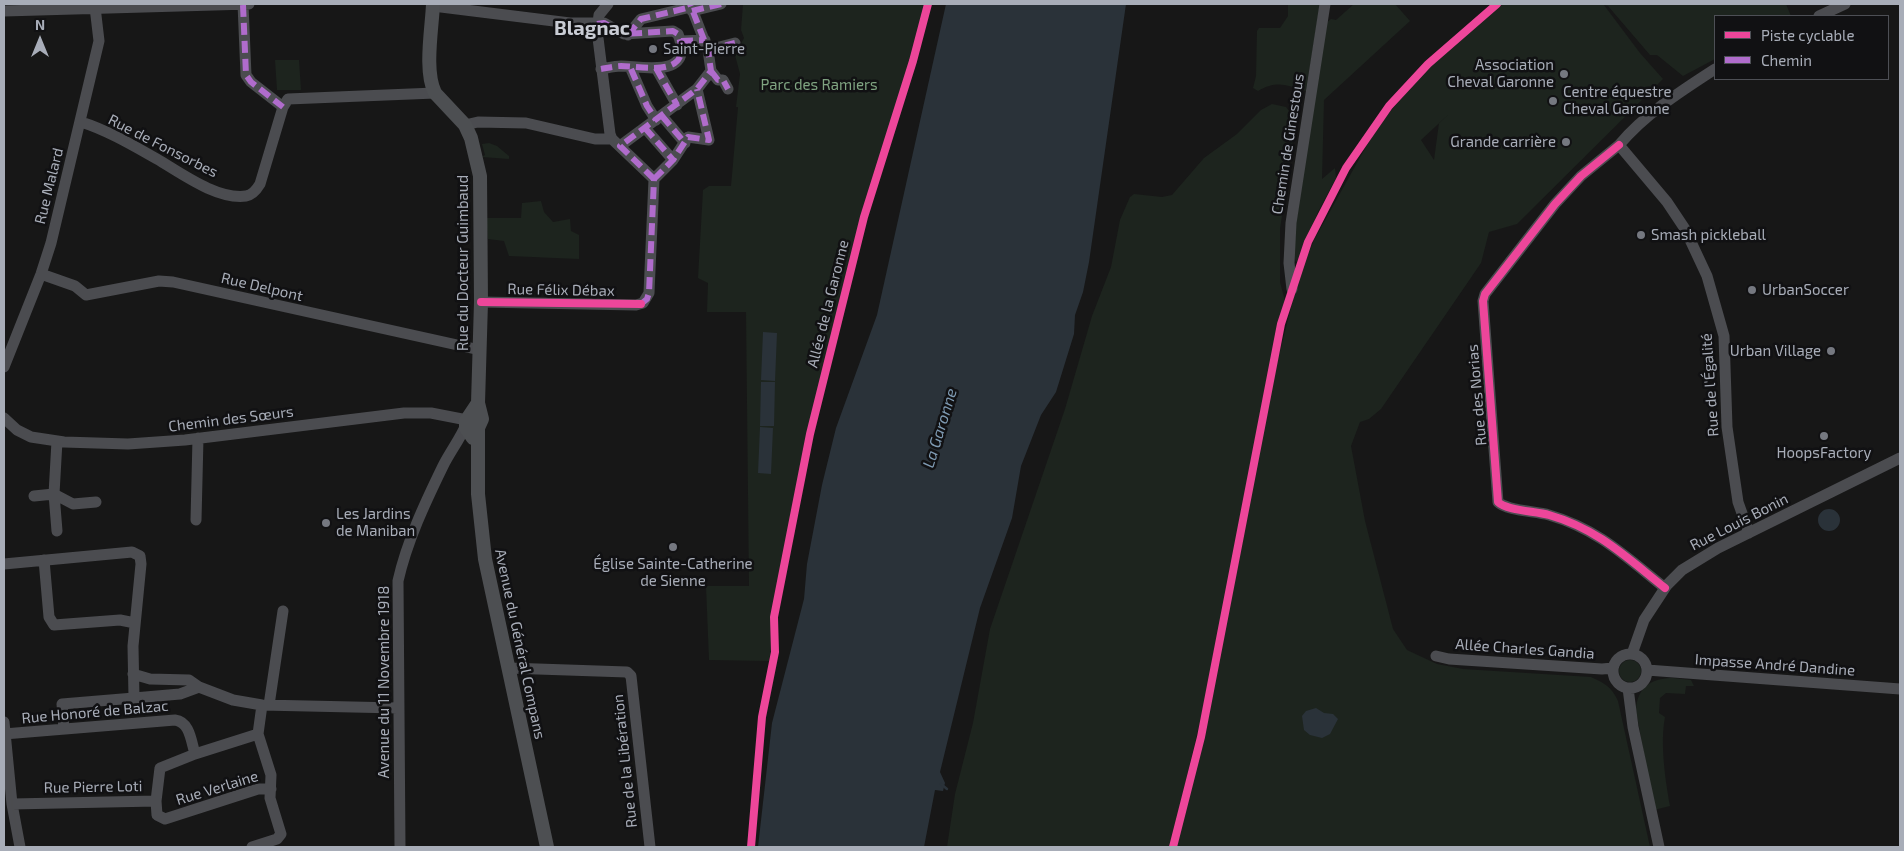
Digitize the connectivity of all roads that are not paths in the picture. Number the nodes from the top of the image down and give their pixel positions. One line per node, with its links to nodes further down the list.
1 (245, 4): 8 (street); 26 (street)
2 (608, 4): 12 (street)
3 (721, 4): 9 (street)
4 (1325, 4): 37 (street, Chemin de Ginestous)
5 (1845, 4): 11 (street)
6 (81, 6): 8 (street); 10 (street)
7 (435, 6): 12 (street); 24 (main road)
8 (96, 7): 28 (street, Rue Malard)
9 (691, 7): 13 (street); 16 (street)
10 (4, 11)
11 (1821, 15)
12 (597, 24): 13 (street); 19 (street)
13 (628, 34): 14 (street)
14 (681, 41): 16 (street); 18 (street)
15 (735, 43): 16 (street)
16 (706, 45): 21 (street)
17 (632, 68): 18 (street); 19 (street); 27 (street)
18 (656, 68): 25 (street)
19 (601, 69): 31 (street)
20 (1714, 70): 33 (street)
21 (710, 71): 22 (street); 23 (street)
22 (697, 89): 25 (street); 32 (street)
23 (728, 89)
24 (435, 93): 26 (street); 29 (main road)
25 (677, 105): 27 (street)
26 (282, 107): 28 (street, Rue de Fonsorbes)
27 (659, 118): 30 (street); 32 (street)
28 (81, 122): 36 (street, Rue Malard)
29 (465, 125): 31 (street); 38 (main road, Rue du Docteur Guimbaud)
30 (645, 128): 31 (street); 34 (street)
31 (616, 143): 35 (street)
32 (685, 143): 34 (street)
33 (1619, 145): 51 (street, Rue de l'Égalité); 54 (street, Rue des Norias)
34 (673, 160): 35 (street)
35 (654, 179): 38 (street, Rue Félix Débax)
36 (41, 274): 39 (street, Rue Delpont); 40 (street, Rue Malard)
37 (1292, 289)
38 (481, 302): 39 (main road, Rue du Docteur Guimbaud)
39 (480, 350): 42 (main road, Rue du Docteur Guimbaud)
40 (4, 367)
41 (4, 418): 44 (street, Chemin des Sœurs)
42 (472, 426): 43 (street, Chemin des Sœurs); 59 (main road, Avenue du Général Compans); 70 (street, Avenue du 11 Novembre 1918)
43 (198, 438): 44 (street, Chemin des Sœurs); 49 (street)
44 (57, 442): 46 (street)
45 (1900, 458): 51 (street, Rue Louis Bonin)
46 (54, 494): 47 (street); 48 (street); 50 (street)
47 (34, 496)
48 (96, 502)
49 (196, 520)
50 (57, 531)
51 (1749, 533): 54 (street, Rue Louis Bonin)
52 (44, 560): 53 (street); 56 (street); 56 (street)
53 (4, 564)
54 (1665, 588): 57 (street, Rue Louis Bonin)
55 (283, 611): 69 (street)
56 (135, 622): 62 (street)
57 (1632, 654): 60 (street); 61 (street)
58 (1436, 656): 60 (street, Allée Charles Gandia)
59 (508, 668): 83 (main road, Avenue du Général Compans); 84 (street, Rue de la Libération)
60 (1613, 668): 65 (street)
61 (1647, 670): 65 (street); 66 (street, Impasse André Dandine)
62 (133, 674): 63 (street); 68 (street)
63 (179, 680): 64 (street); 67 (street)
64 (199, 687): 67 (street); 69 (street)
65 (1628, 688): 85 (street)
66 (1900, 689)
67 (174, 694): 68 (street)
68 (134, 698): 71 (street)
69 (266, 705): 70 (street); 73 (street)
70 (398, 708): 82 (street, Avenue du 11 Novembre 1918)
71 (64, 729): 72 (street, Rue Honoré de Balzac); 75 (street, Rue Honoré de Balzac)
72 (4, 730): 76 (street)
73 (258, 734): 75 (street); 77 (street)
74 (4, 754): 76 (street)
75 (195, 754): 78 (street, Rue Pierre Loti)
76 (6, 781): 79 (street); 80 (street)
77 (271, 789): 78 (street, Rue Verlaine); 81 (street)
78 (156, 802): 79 (street, Rue Pierre Loti)
79 (12, 804): 80 (street)
80 (18, 847)
81 (252, 847)
82 (400, 847)
83 (547, 847)
84 (650, 847)
85 (1659, 847)

